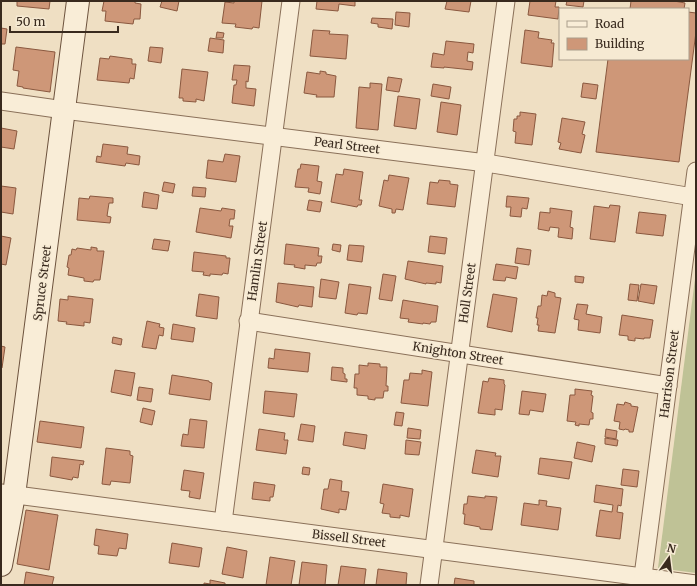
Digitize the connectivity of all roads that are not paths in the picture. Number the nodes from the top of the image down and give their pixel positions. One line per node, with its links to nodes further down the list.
1 (78, 1): 5 (street, Spruce Street)
2 (291, 1): 6 (street, Hamlin Street)
3 (506, 1): 7 (street, Holl Street)
4 (1, 100): 5 (street, Pearl Street)
5 (64, 110): 6 (street, Pearl Street); 13 (street, Spruce Street)
6 (274, 136): 7 (street, Pearl Street); 10 (street, Hamlin Street)
7 (486, 163): 9 (street, Pearl Street); 11 (street, Holl Street)
8 (696, 171): 9 (street, Harrison Street)
9 (693, 197): 12 (street, Harrison Street)
10 (248, 321): 11 (street, Knighton Street); 14 (street, Hamlin Street)
11 (459, 353): 12 (street, Knighton Street); 15 (street, Holl Street)
12 (668, 386): 17 (street, Harrison Street)
13 (8, 494): 14 (street, Bissell Street); 16 (street, Spruce Street)
14 (223, 522): 15 (street, Bissell Street)
15 (434, 549): 17 (street, Bissell Street); 19 (street, Holl Street)
16 (1, 565)
17 (643, 576): 18 (street, Bissell Street)
18 (696, 584)
19 (429, 585)

